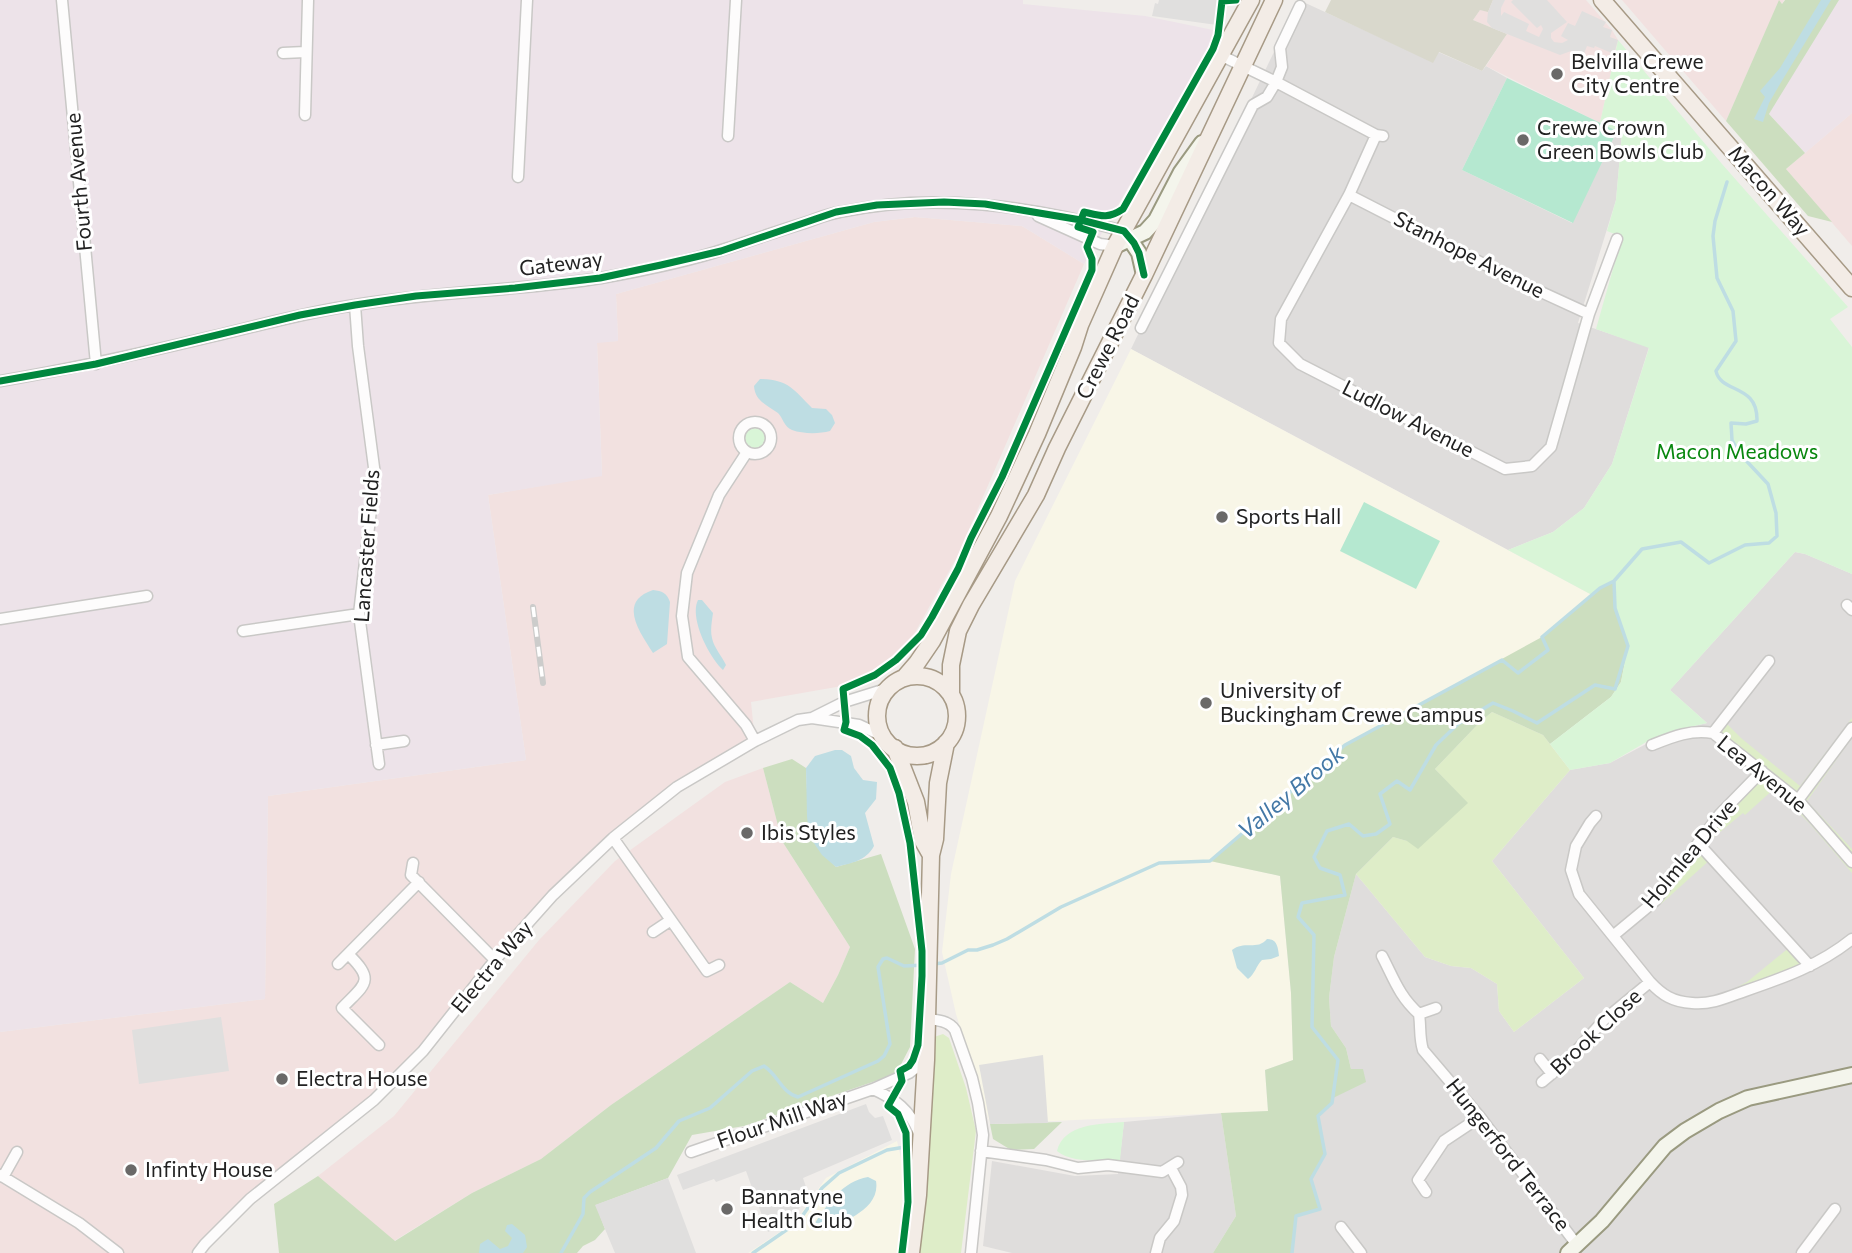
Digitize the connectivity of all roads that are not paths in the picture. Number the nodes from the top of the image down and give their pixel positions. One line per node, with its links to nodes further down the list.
1 (62, 0): 27 (street, Fourth Avenue)
2 (308, 0): 9 (street)
3 (527, 0): 17 (street)
4 (736, 0): 16 (street)
5 (1251, 0): 11 (main road, Crewe Road)
6 (1274, 0): 12 (main road, Crewe Road)
7 (1602, 0): 23 (main road, Macon Way)
8 (1300, 6): 13 (street)
9 (305, 52): 10 (street); 14 (street)
10 (283, 53)
11 (1220, 55): 12 (street, Ludlow Avenue); 20 (main road, Crewe Road)
12 (1243, 66): 13 (street, Ludlow Avenue); 15 (main road, Crewe Road)
13 (1276, 82): 18 (street, Ludlow Avenue); 26 (street, Crewe Road)
14 (305, 115)
15 (1217, 122): 20 (street); 22 (main road, Crewe Road)
16 (728, 136)
17 (517, 177)
18 (1349, 195): 25 (street, Stanhope Avenue); 25 (street, Ludlow Avenue)
19 (1022, 209): 20 (street, Gateway); 20 (street, Gateway); 24 (street, Gateway)
20 (1123, 239): 22 (street); 35 (main road, Crewe Road)
21 (1617, 239): 25 (street, Ludlow Avenue)
22 (1144, 275): 37 (main road, Crewe Road)
23 (1852, 288)
24 (355, 305): 27 (street, Gateway); 31 (street, Lancaster Fields)
25 (1589, 314)
26 (1141, 328)
27 (96, 364): 28 (street, Gateway)
28 (0, 382)
29 (747, 452): 43 (street)
30 (146, 596): 32 (street)
31 (359, 614): 33 (street); 45 (street, Lancaster Fields)
32 (0, 619)
33 (243, 631)
34 (1769, 661): 40 (street)
35 (904, 677): 36 (main road); 37 (main road)
36 (889, 688): 38 (street, Electra Way); 41 (main road)
37 (951, 694): 44 (main road)
38 (812, 718): 41 (street, Electra Way); 43 (street, Electra Way)
39 (1852, 728): 50 (street)
40 (1713, 733): 46 (street, Lea Avenue); 49 (street, Lea Avenue)
41 (883, 736): 47 (main road)
42 (404, 741): 45 (street)
43 (755, 741): 52 (street, Electra Way)
44 (946, 743): 47 (main road); 54 (main road)
45 (376, 745): 48 (street, Lancaster Fields)
46 (1652, 745)
47 (895, 748): 54 (main road)
48 (379, 764)
49 (1762, 771): 50 (street, Lea Avenue); 53 (street, Holmlea Drive)
50 (1798, 800): 55 (street, Lea Avenue)
51 (1590, 819): 60 (street)
52 (613, 838): 58 (street); 64 (street, Electra Way)
53 (1698, 843): 60 (street, Holmlea Drive); 67 (street)
54 (931, 855): 71 (main road)
55 (1852, 862)
56 (413, 863): 57 (street)
57 (419, 882): 62 (street); 64 (street)
58 (671, 920): 59 (street); 66 (street)
59 (653, 932)
60 (1614, 936): 68 (street)
61 (1852, 939): 67 (street)
62 (348, 954): 65 (street); 72 (street)
63 (1382, 956): 70 (street)
64 (495, 960): 90 (street, Electra Way)
65 (338, 964)
66 (719, 965)
67 (1810, 967): 68 (street)
68 (1650, 982): 75 (street, Brook Close)
69 (1436, 1008): 70 (street)
70 (1419, 1014): 79 (street, Hungerford Terrace)
71 (927, 1018): 74 (main road); 81 (street)
72 (379, 1045)
73 (1540, 1059): 75 (street)
74 (926, 1060): 78 (street, Flour Mill Way); 80 (main road)
75 (1552, 1073): 77 (street, Brook Close)
76 (1852, 1075): 88 (street)
77 (1542, 1082)
78 (873, 1089): 80 (street, Flour Mill Way); 83 (street, Flour Mill Way)
79 (1480, 1117): 85 (street); 88 (street, Hungerford Terrace)
80 (922, 1142): 91 (main road)
81 (981, 1151): 92 (street); 93 (street)
82 (17, 1152): 84 (street)
83 (691, 1152)
84 (1, 1176): 89 (street)
85 (1426, 1192)
86 (1835, 1209): 95 (street)
87 (1341, 1227): 94 (street)
88 (1572, 1249)
89 (118, 1253)
90 (198, 1253)
91 (911, 1253)
92 (971, 1253)
93 (1156, 1253)
94 (1361, 1253)
95 (1802, 1253)

